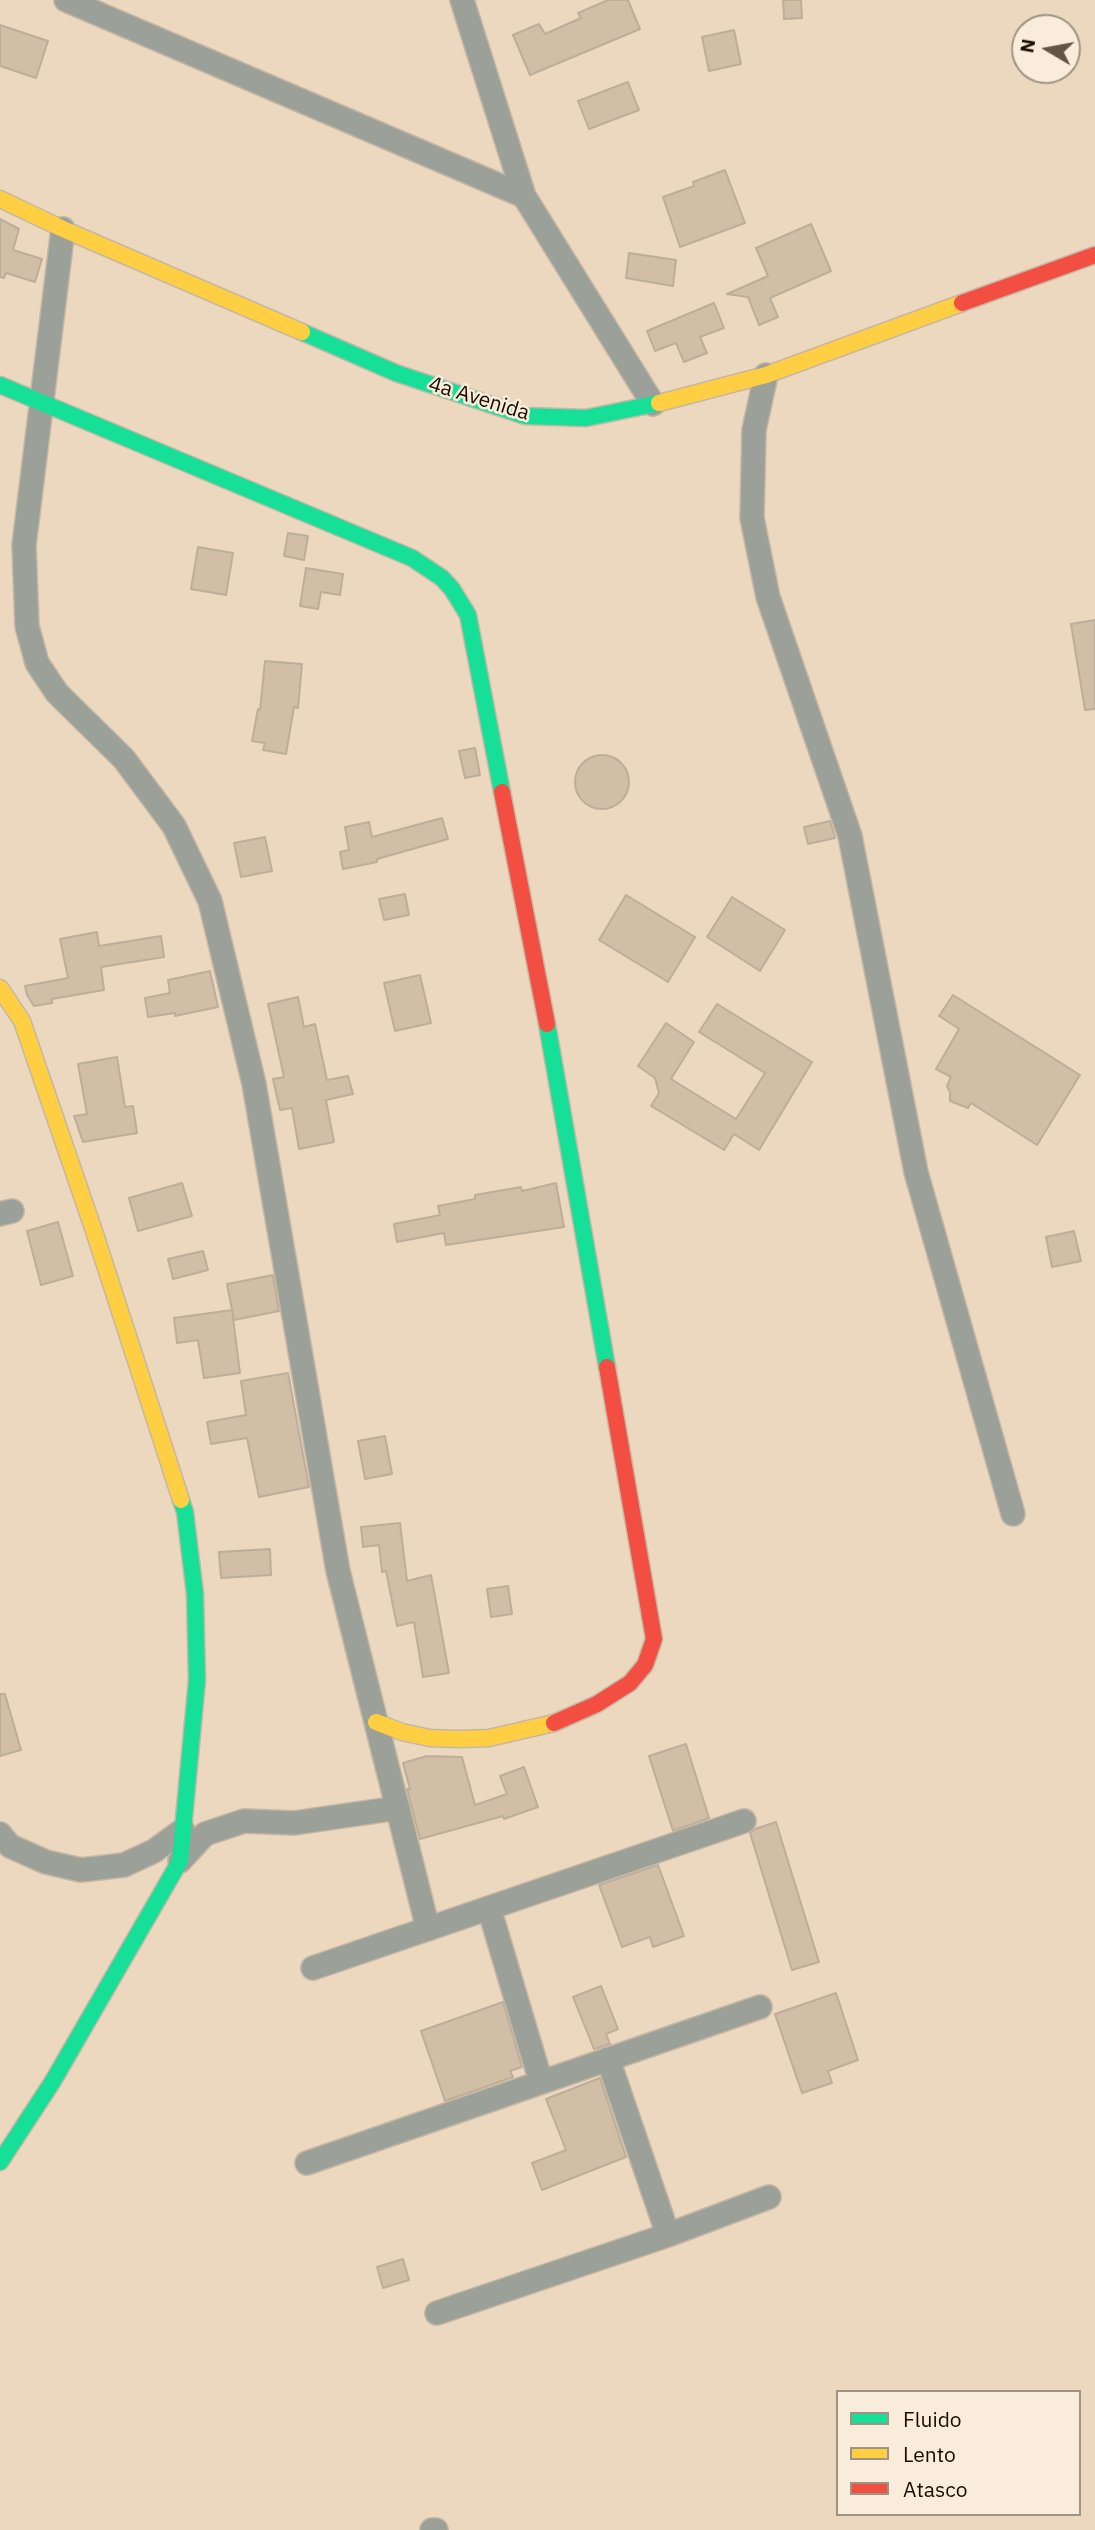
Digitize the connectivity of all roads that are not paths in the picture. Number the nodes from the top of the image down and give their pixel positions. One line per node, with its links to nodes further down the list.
1 (66, 0): 3 (street)
2 (463, 0): 3 (street)
3 (524, 196): 10 (street)
4 (0, 199): 5 (street, 4a Avenida)
5 (63, 229): 9 (street); 10 (street, 4a Avenida)
6 (1095, 256): 7 (street, 4a Avenida)
7 (766, 375): 10 (street, 4a Avenida); 12 (street)
8 (0, 385): 9 (street)
9 (42, 403): 13 (street); 13 (street)
10 (653, 404)
11 (0, 988): 16 (street)
12 (1013, 1514)
13 (376, 1722): 14 (street)
14 (398, 1808): 18 (street); 20 (street)
15 (744, 1821): 19 (street)
16 (183, 1830): 17 (street); 18 (street)
17 (0, 1834)
18 (180, 1861): 25 (street)
19 (489, 1908): 20 (street); 24 (street)
20 (428, 1929): 21 (street)
21 (313, 1969)
22 (760, 2007): 23 (street)
23 (608, 2059): 24 (street); 28 (street)
24 (541, 2082): 26 (street)
25 (0, 2162)
26 (307, 2164)
27 (769, 2197): 28 (street)
28 (668, 2235): 29 (street)
29 (438, 2313)

